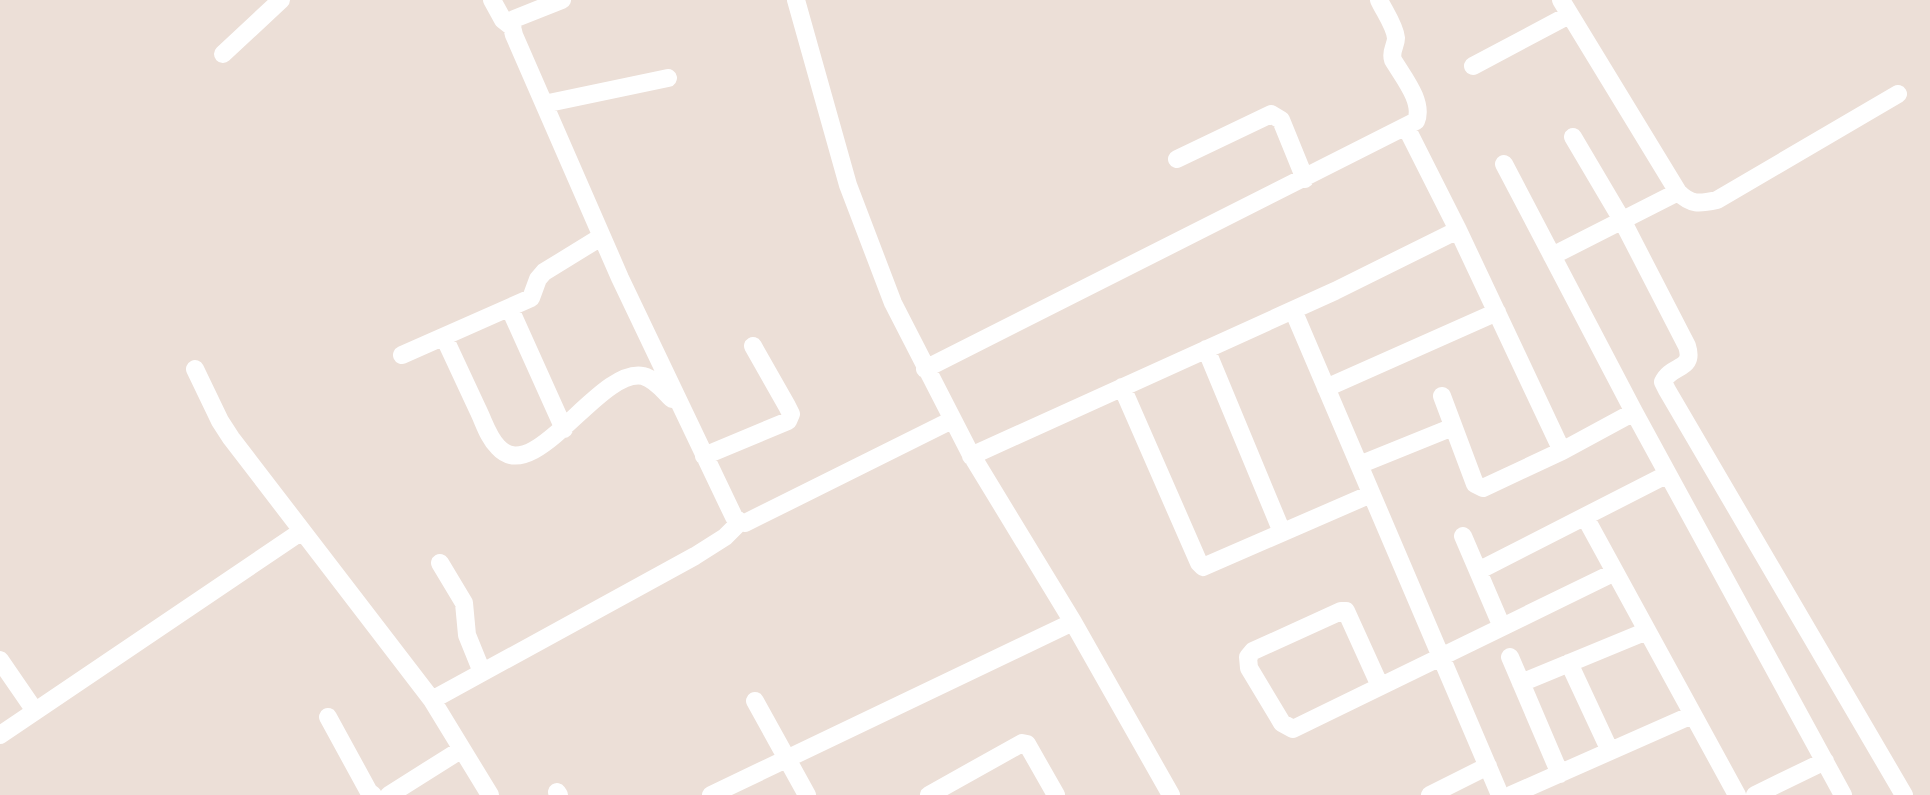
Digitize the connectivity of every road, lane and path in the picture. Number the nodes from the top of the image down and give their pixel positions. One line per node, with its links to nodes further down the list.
1 (281, 0): 8 (street)
2 (492, 0): 7 (street)
3 (562, 0): 7 (street)
4 (796, 0): 31 (street)
5 (1379, 0): 13 (street)
6 (1565, 7): 9 (street); 18 (street)
7 (512, 27): 12 (street)
8 (223, 54)
9 (1473, 66)
10 (668, 78): 12 (street)
11 (1898, 94): 18 (street)
12 (544, 104): 21 (street)
13 (1406, 127): 17 (street); 20 (street)
14 (1573, 136): 19 (street)
15 (1177, 159): 17 (street)
16 (1504, 164): 22 (street)
17 (1306, 179): 31 (street)
18 (1678, 192): 19 (street)
19 (1622, 220): 22 (street); 90 (street)
20 (1458, 230): 24 (street); 25 (street)
21 (601, 237): 23 (street); 35 (street)
22 (1552, 256): 36 (street)
23 (510, 309): 26 (street); 39 (street)
24 (1293, 310): 28 (street); 33 (street)
25 (1497, 312): 33 (street); 40 (street)
26 (444, 337): 29 (street); 39 (street)
27 (753, 346): 41 (street)
28 (1206, 349): 32 (street); 49 (street)
29 (402, 355)
30 (195, 369): 48 (street)
31 (925, 369): 37 (street)
32 (1122, 387): 42 (street); 49 (street)
33 (1326, 388): 43 (street)
34 (1442, 396): 38 (street)
35 (681, 406): 39 (street); 41 (street)
36 (1634, 412): 40 (street); 44 (street)
37 (952, 420): 42 (street); 47 (street)
38 (1453, 427): 40 (street); 43 (street)
39 (564, 429)
40 (1562, 451)
41 (704, 456): 47 (street)
42 (971, 456): 54 (street)
43 (1359, 465): 45 (street)
44 (1668, 474): 46 (street); 73 (street)
45 (1371, 494): 49 (street); 57 (street)
46 (1585, 517): 52 (street); 53 (street)
47 (740, 522): 61 (street)
48 (302, 531): 64 (street); 66 (street)
49 (1282, 533)
50 (1463, 536): 52 (street)
51 (440, 563): 61 (street)
52 (1478, 571): 55 (street)
53 (1615, 572): 55 (street); 56 (street)
54 (1073, 622): 72 (street); 83 (street)
55 (1502, 627): 57 (street)
56 (1647, 631): 60 (street); 67 (street)
57 (1441, 657): 63 (street); 74 (street)
58 (1510, 657): 62 (street)
59 (0, 660): 66 (street)
60 (1569, 663): 62 (street); 71 (street)
61 (482, 672): 64 (street)
62 (1521, 683): 75 (street)
63 (1380, 687): 63 (street)
64 (432, 699): 70 (street)
65 (755, 701): 72 (street)
66 (35, 711): 69 (street)
67 (1692, 715): 71 (street); 87 (street)
68 (328, 717): 76 (street)
69 (0, 735)
70 (462, 749): 77 (street); 78 (street)
71 (1610, 751): 75 (street)
72 (787, 758): 79 (street); 80 (street)
73 (1825, 761): 88 (street); 89 (street)
74 (1488, 766): 84 (street); 85 (street)
75 (1560, 774): 86 (street)
76 (373, 795)
77 (389, 795)
78 (490, 795)
79 (711, 795)
80 (807, 795)
81 (929, 795): 82 (street)
82 (1056, 795)
83 (1171, 795)
84 (1430, 795)
85 (1500, 795)
86 (1511, 795)
87 (1737, 795)
88 (1755, 795)
89 (1843, 795)
90 (1904, 795)

